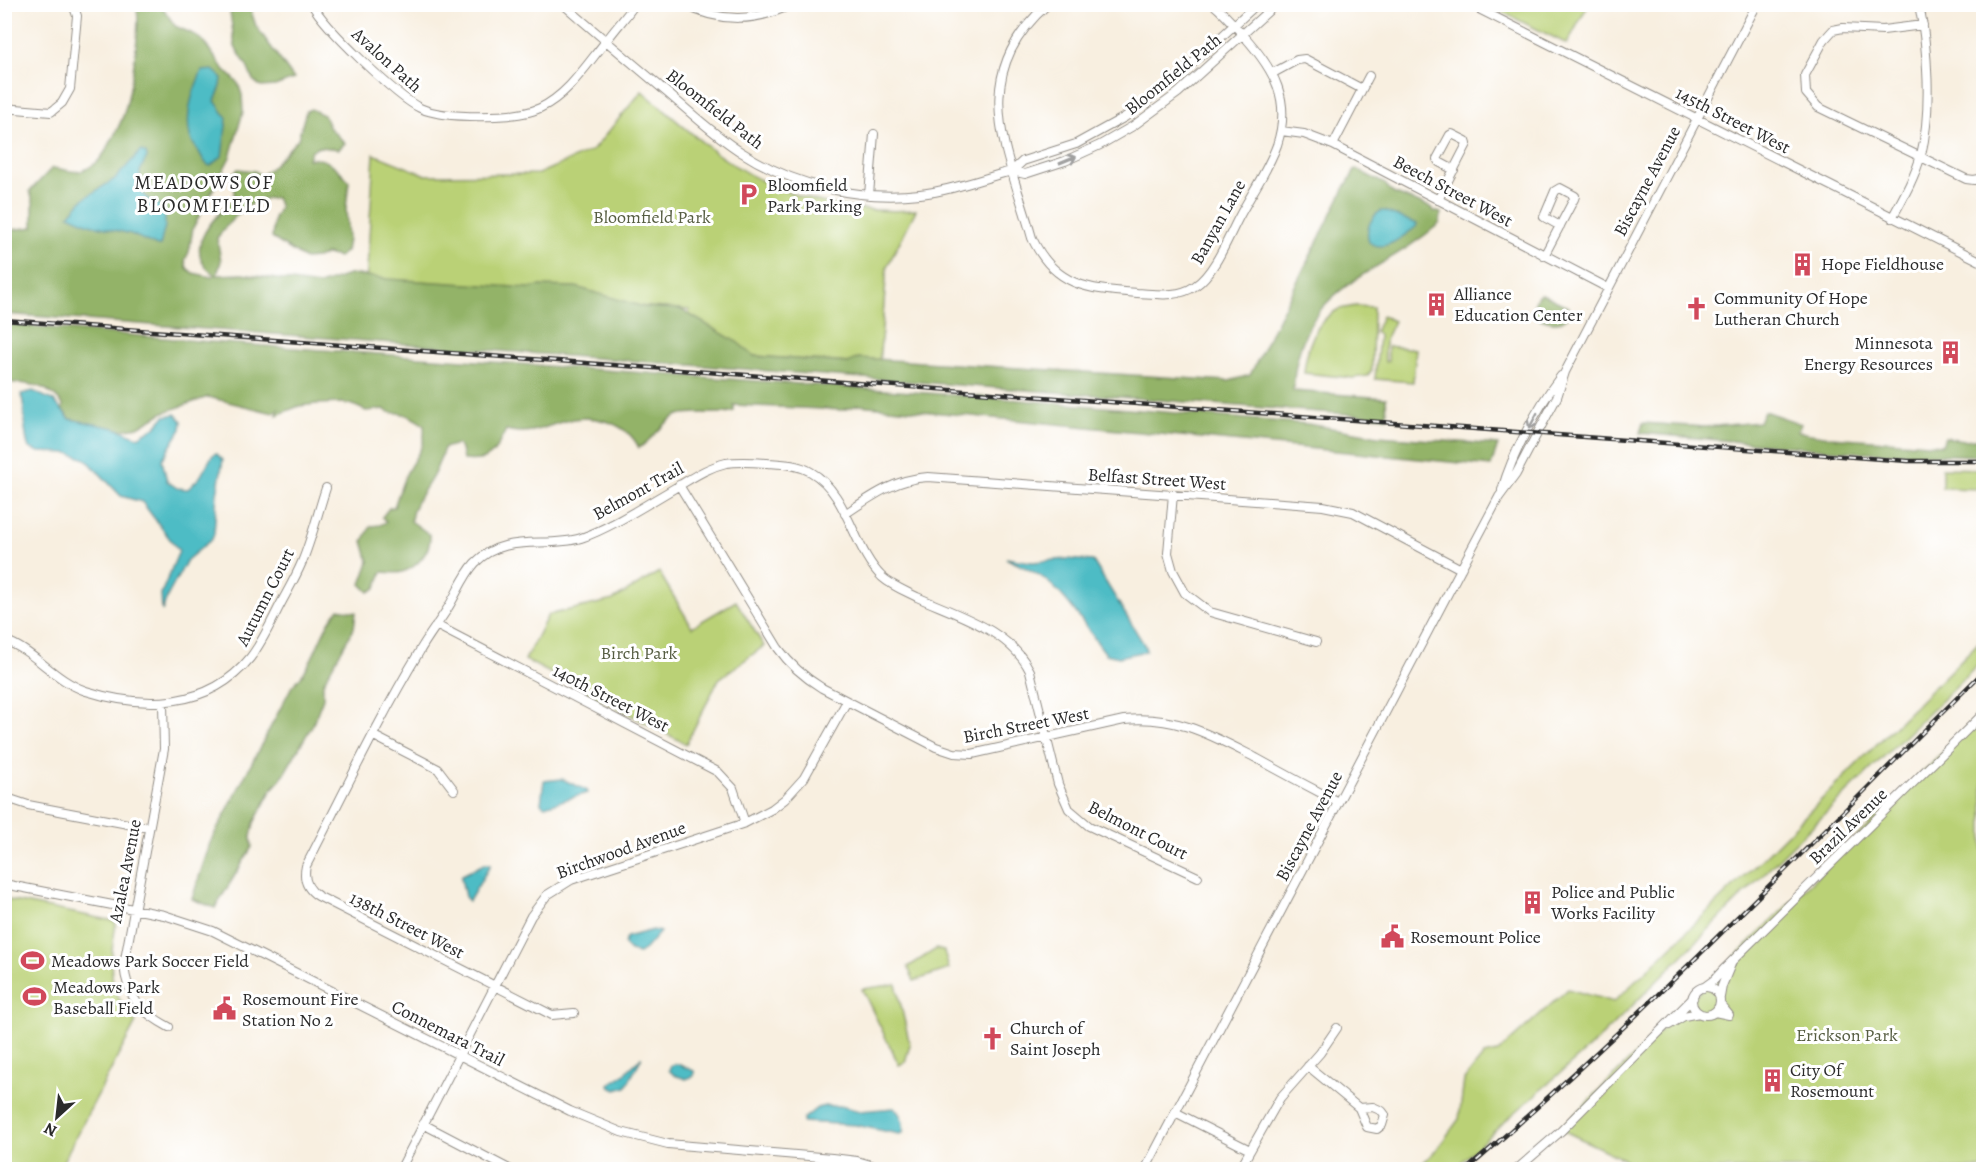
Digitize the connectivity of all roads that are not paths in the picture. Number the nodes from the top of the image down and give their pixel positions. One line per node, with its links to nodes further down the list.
1 (73, 4): 21 (street)
2 (312, 4): 17 (street, Avalon Path)
3 (563, 4): 17 (street, Bloomfield Path)
4 (635, 4): 17 (street, Avalon Path)
5 (684, 4): 6 (street)
6 (792, 4)
7 (1048, 4): 28 (street, Banyan Lane)
8 (1213, 4): 14 (street, Banyan Lane)
9 (1257, 4): 14 (street, Bloomfield Path)
10 (1276, 4): 16 (street, Bloomfield Path)
11 (1469, 4): 22 (street, 145th Street West)
12 (1757, 4): 22 (street, Biscayne Avenue)
13 (1919, 4): 15 (street)
14 (1234, 25): 16 (street, Banyan Lane); 28 (street, Bloomfield Path)
15 (1923, 25): 26 (street); 26 (street)
16 (1243, 36): 18 (street, Banyan Lane); 28 (street, Bloomfield Path, one-way to 16)
17 (606, 41): 30 (street, Bloomfield Path)
18 (1273, 73): 20 (street); 23 (street, Banyan Lane)
19 (1369, 76): 20 (street)
20 (1362, 89): 25 (street)
21 (4, 108)
22 (1697, 118): 32 (street, 145th Street West); 36 (street, Biscayne Avenue)
23 (1281, 131): 25 (street, Beech Street West); 28 (street, Banyan Lane)
24 (874, 134): 30 (street)
25 (1333, 145): 31 (street, Beech Street West)
26 (1921, 157): 29 (street); 32 (street)
27 (1454, 170): 27 (street); 31 (street)
28 (1012, 171): 30 (street, Bloomfield Path)
29 (1983, 178)
30 (869, 195)
31 (1438, 200): 34 (street, Beech Street West)
32 (1892, 218): 35 (street, 145th Street West)
33 (1560, 226): 33 (street); 34 (street)
34 (1544, 256): 36 (street, Beech Street West)
35 (1983, 263)
36 (1608, 288): 41 (street, Biscayne Avenue)
37 (679, 485): 40 (street, Belmont Trail); 42 (street, Belmont Trail); 45 (street, Birch Street West)
38 (326, 488): 46 (street, Autumn Court)
39 (1173, 494): 40 (street, Belfast Street West); 41 (street, Belfast Street West); 44 (street)
40 (845, 514): 49 (street, Belmont Trail)
41 (1461, 569): 52 (street, Biscayne Avenue)
42 (436, 625): 48 (street, Belmont Trail); 53 (street, 140th Street West)
43 (4, 640): 46 (street, Autumn Court)
44 (1316, 642)
45 (847, 700): 49 (street, Birch Street West); 53 (street, Birchwood Avenue)
46 (163, 703): 54 (street, Azalea Avenue)
47 (1983, 713): 59 (street, Brazil Avenue)
48 (374, 736): 50 (street); 57 (street, Belmont Trail)
49 (1048, 737): 52 (street, Birch Street West); 55 (street, Belmont Court)
50 (454, 790)
51 (4, 797): 54 (street)
52 (1338, 802): 73 (street, Biscayne Avenue)
53 (745, 823): 60 (street, Birchwood Avenue)
54 (149, 828): 58 (street, Azalea Avenue)
55 (1198, 877)
56 (4, 884): 58 (street, Connemara Trail)
57 (308, 886): 60 (street, 138th Street West)
58 (134, 908): 68 (street, Azalea Avenue); 70 (street, Connemara Trail)
59 (1733, 959): 61 (street, Brazil Avenue); 63 (street, Brazil Avenue)
60 (495, 987): 65 (street, 138th Street West); 70 (street, Birchwood Avenue)
61 (1703, 988): 62 (street, Brazil Avenue); 63 (street)
62 (1693, 998): 66 (street); 67 (street, Brazil Avenue)
63 (1720, 1000): 64 (street, Brazil Avenue); 64 (street)
64 (1715, 1012): 66 (street, Brazil Avenue)
65 (574, 1013)
66 (1699, 1013): 67 (street, Brazil Avenue)
67 (1667, 1025): 81 (street, Brazil Avenue)
68 (169, 1027)
69 (1337, 1028): 71 (street)
70 (459, 1055): 74 (street, Birchwood Avenue); 78 (street, Connemara Trail)
71 (1308, 1066): 72 (street); 75 (street)
72 (1359, 1108)
73 (1175, 1112): 75 (street); 79 (street, Biscayne Avenue)
74 (423, 1124): 76 (street, Birchwood Avenue); 77 (street)
75 (1250, 1150): 80 (street)
76 (400, 1170)
77 (511, 1170)
78 (888, 1170)
79 (1145, 1170)
80 (1239, 1170)
81 (1516, 1170)

